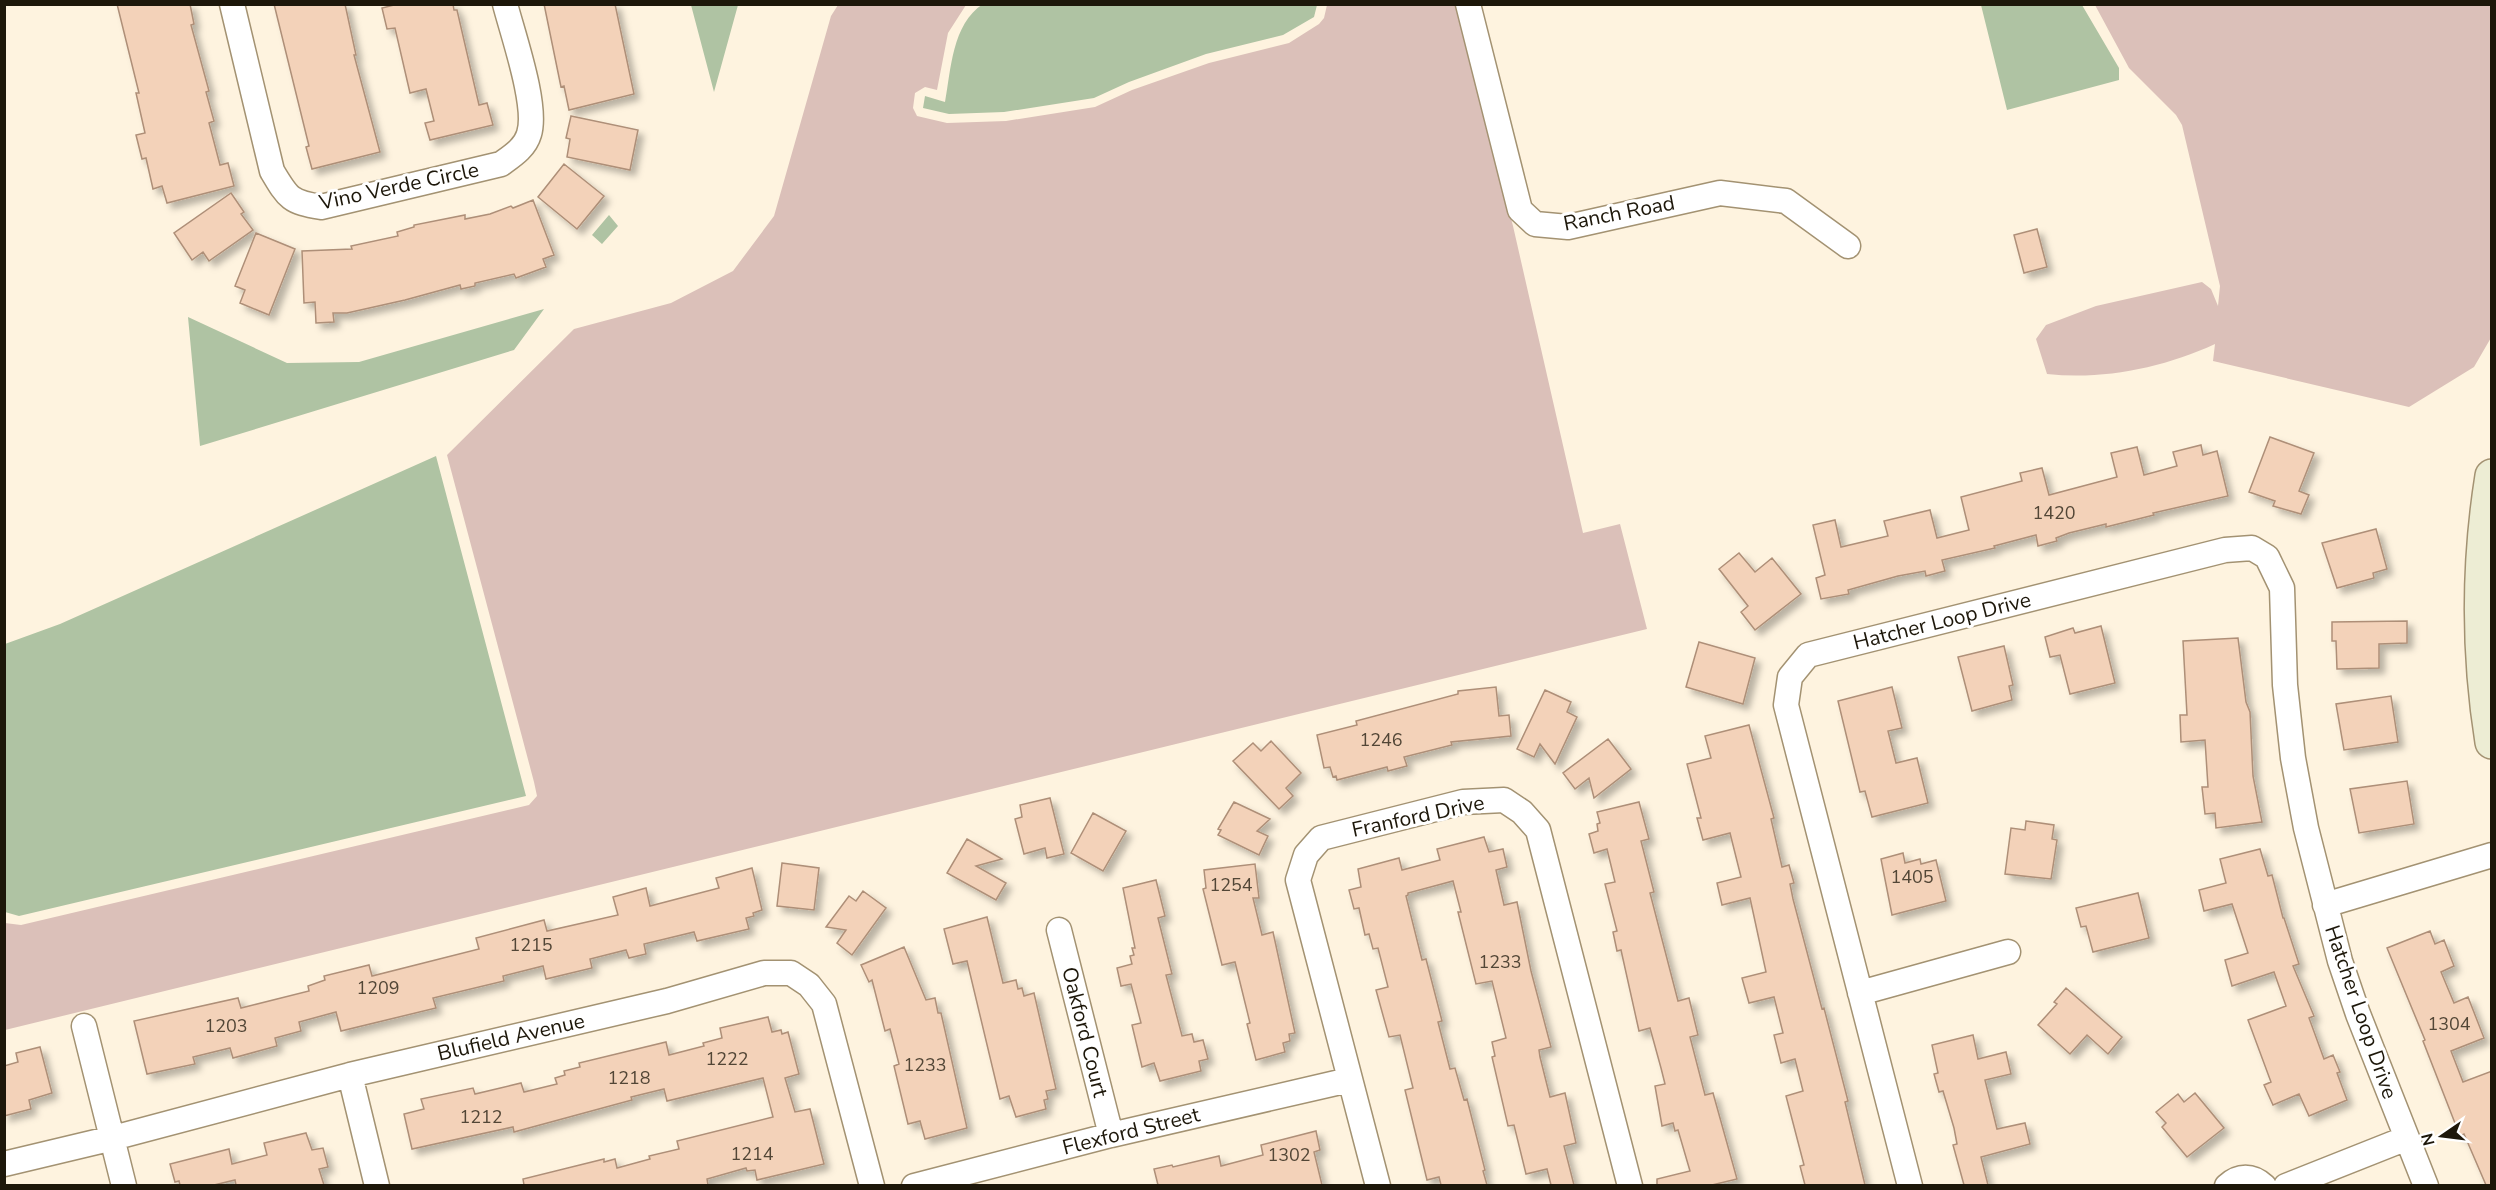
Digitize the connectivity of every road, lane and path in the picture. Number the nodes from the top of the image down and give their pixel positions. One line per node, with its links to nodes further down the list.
1 (232, 4): 2 (street, Vino Verde Circle)
2 (506, 4)
3 (1468, 4): 4 (street, Ranch Road)
4 (1848, 246)
5 (2492, 476): 6 (street)
6 (2492, 742)
7 (2492, 855): 8 (street, Hatcher Loop Drive)
8 (2325, 905): 11 (street, Hatcher Loop Drive); 17 (street, Hatcher Loop Drive)
9 (1059, 930): 15 (street, Oakford Court)
10 (2008, 952): 11 (street)
11 (1860, 993): 25 (street, Hatcher Loop Drive)
12 (84, 1026): 16 (street)
13 (350, 1075): 16 (street, Blufield Avenue); 20 (street); 21 (street, Blufield Avenue)
14 (1349, 1080): 15 (street, Flexford Street); 23 (street, Franford Drive); 24 (street, Franford Drive)
15 (1111, 1135): 22 (street, Flexford Street)
16 (113, 1138): 18 (street, Blufield Avenue); 19 (street)
17 (2407, 1138): 28 (street); 29 (street, Hatcher Loop Drive)
18 (4, 1164)
19 (124, 1185)
20 (377, 1185)
21 (872, 1185)
22 (914, 1185)
23 (1378, 1185)
24 (1630, 1185)
25 (1910, 1185)
26 (2227, 1185): 27 (street)
27 (2264, 1185)
28 (2286, 1185)
29 (2426, 1185)

